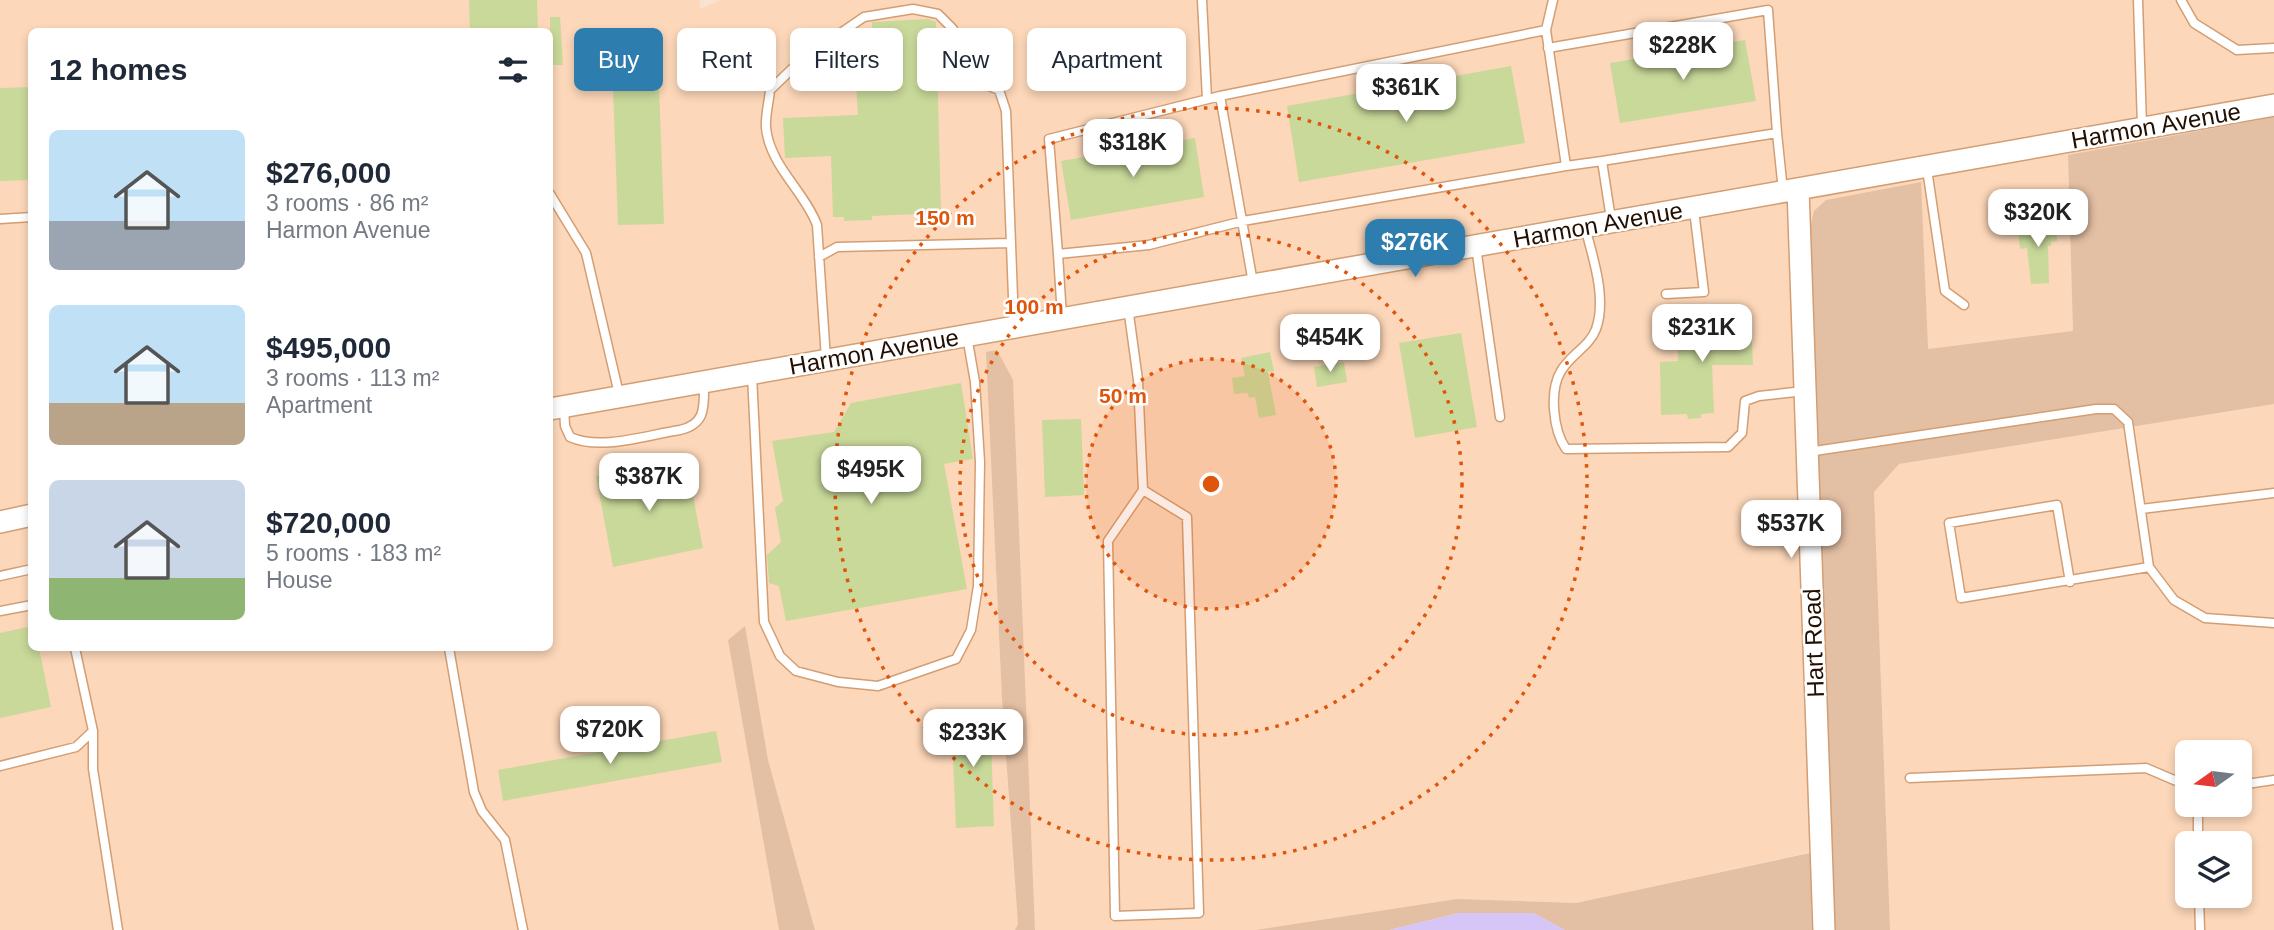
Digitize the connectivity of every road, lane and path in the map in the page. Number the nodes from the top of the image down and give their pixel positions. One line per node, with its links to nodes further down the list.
1 (1202, 0): 9 (lane)
2 (1553, 0): 5 (lane)
3 (2138, 0): 11 (lane)
4 (2181, 0): 7 (lane)
5 (1546, 30): 6 (lane); 8 (lane)
6 (1548, 48): 12 (lane); 14 (lane)
7 (2274, 48)
8 (1220, 96): 9 (lane); 21 (lane)
9 (1207, 99): 26 (lane)
10 (2274, 105): 11 (main road, Harmon Avenue)
11 (2142, 129): 15 (main road, Harmon Avenue)
12 (1777, 133): 13 (lane); 16 (lane)
13 (1602, 161): 14 (lane); 22 (lane)
14 (1566, 166): 21 (lane)
15 (1927, 166): 16 (main road, Harmon Avenue); 30 (lane)
16 (1790, 190): 18 (main road, Harmon Avenue); 38 (main road, Hart Road)
17 (553, 199): 39 (lane)
18 (1694, 207): 22 (main road, Harmon Avenue); 29 (lane)
19 (28, 217): 20 (lane)
20 (0, 219)
21 (1243, 221): 26 (lane); 28 (lane)
22 (1612, 222): 23 (main road, Harmon Avenue)
23 (1585, 227): 25 (main road, Harmon Avenue); 38 (lane)
24 (1010, 243): 27 (lane); 27 (lane); 33 (lane)
25 (1476, 247): 28 (main road, Harmon Avenue); 41 (lane)
26 (1058, 254): 32 (lane)
27 (819, 257): 35 (lane)
28 (1254, 285): 31 (main road, Harmon Avenue)
29 (1666, 294)
30 (1964, 305)
31 (1128, 307): 32 (main road, Harmon Avenue); 43 (lane)
32 (1062, 319): 33 (main road, Harmon Avenue)
33 (1014, 327): 34 (main road, Harmon Avenue)
34 (967, 336): 35 (main road, Harmon Avenue); 36 (lane)
35 (827, 360): 36 (main road, Harmon Avenue)
36 (752, 373): 37 (main road, Harmon Avenue)
37 (704, 382): 39 (main road, Harmon Avenue); 40 (lane)
38 (1806, 391): 42 (main road, Hart Road)
39 (620, 397): 40 (main road, Harmon Avenue)
40 (557, 408)
41 (1500, 417)
42 (1808, 453): 45 (lane); 66 (main road, Hart Road)
43 (1143, 490): 43 (lane)
44 (2274, 493): 45 (lane)
45 (2141, 509): 48 (lane)
46 (28, 516): 47 (main road)
47 (0, 522)
48 (2150, 568): 51 (lane); 54 (lane)
49 (28, 570): 50 (lane)
50 (0, 576)
51 (2070, 582): 51 (lane)
52 (28, 606): 53 (lane)
53 (0, 611)
54 (2274, 623)
55 (76, 651): 57 (lane)
56 (450, 651): 65 (lane)
57 (93, 731): 58 (lane); 64 (lane)
58 (0, 766)
59 (1910, 778): 60 (lane)
60 (2175, 780)
61 (2274, 780): 62 (lane)
62 (2252, 783)
63 (2199, 908): 67 (lane)
64 (118, 930)
65 (523, 930)
66 (1824, 930)
67 (2200, 930)

